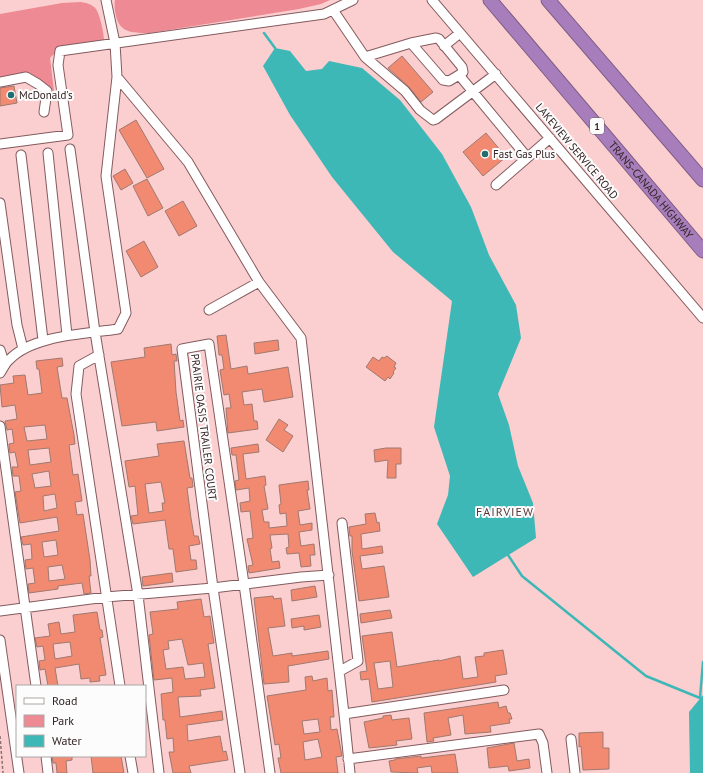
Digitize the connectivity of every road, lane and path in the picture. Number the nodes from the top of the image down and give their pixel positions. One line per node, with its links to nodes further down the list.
1 (106, 0): 8 (street)
2 (353, 0): 6 (street)
3 (432, 0): 7 (street, LAKEVIEW SERVICE ROAD)
4 (490, 0): 27 (highway, TRANS-CANADA HIGHWAY / 1)
5 (548, 0): 24 (highway)
6 (332, 10): 8 (street); 11 (street)
7 (460, 33): 10 (street); 12 (street, LAKEVIEW SERVICE ROAD)
8 (115, 43): 14 (street); 19 (street)
9 (412, 43): 10 (street); 11 (street); 13 (street)
10 (444, 46): 13 (street)
11 (364, 57): 16 (street)
12 (496, 74): 16 (street); 18 (street, LAKEVIEW SERVICE ROAD)
13 (459, 75): 16 (street)
14 (117, 77): 28 (street); 31 (street)
15 (0, 82): 17 (street)
16 (473, 91): 23 (street)
17 (45, 109)
18 (550, 138): 23 (street); 30 (street, LAKEVIEW SERVICE ROAD)
19 (0, 144)
20 (70, 149): 31 (street)
21 (48, 153): 32 (street)
22 (21, 155): 33 (street)
23 (527, 157): 25 (street)
24 (703, 180)
25 (496, 185)
26 (0, 203): 34 (street)
27 (703, 252)
28 (260, 282): 29 (street); 40 (street)
29 (209, 310)
30 (703, 318)
31 (95, 332): 32 (street); 36 (street)
32 (67, 335): 33 (street)
33 (43, 340): 34 (street)
34 (23, 349): 37 (street)
35 (0, 350): 37 (street)
36 (99, 355): 43 (street); 44 (street)
37 (3, 369)
38 (0, 426): 45 (street)
39 (342, 523): 48 (street)
40 (329, 575): 41 (street); 48 (street)
41 (244, 584): 42 (street); 42 (street, PRAIRIE OASIS TRAILER COURT); 66 (street, PRAIRIE OASIS TRAILER COURT)
42 (213, 588): 43 (street); 65 (street, PRAIRIE OASIS TRAILER COURT)
43 (138, 595): 44 (street); 64 (street)
44 (106, 597): 45 (street); 50 (street)
45 (25, 607): 46 (street); 49 (street)
46 (0, 611)
47 (0, 640): 55 (street)
48 (340, 671): 52 (street)
49 (36, 685)
50 (120, 685)
51 (504, 690): 52 (street)
52 (344, 714): 59 (street)
53 (0, 736): 60 (path)
54 (571, 739): 69 (street)
55 (16, 752)
56 (17, 757): 61 (street)
57 (46, 757): 62 (street)
58 (130, 757): 63 (street)
59 (348, 759): 67 (street); 68 (street)
60 (3, 773)
61 (19, 773)
62 (48, 773)
63 (133, 773)
64 (159, 773)
65 (240, 773)
66 (270, 773)
67 (350, 773)
68 (547, 773)
69 (575, 773)

